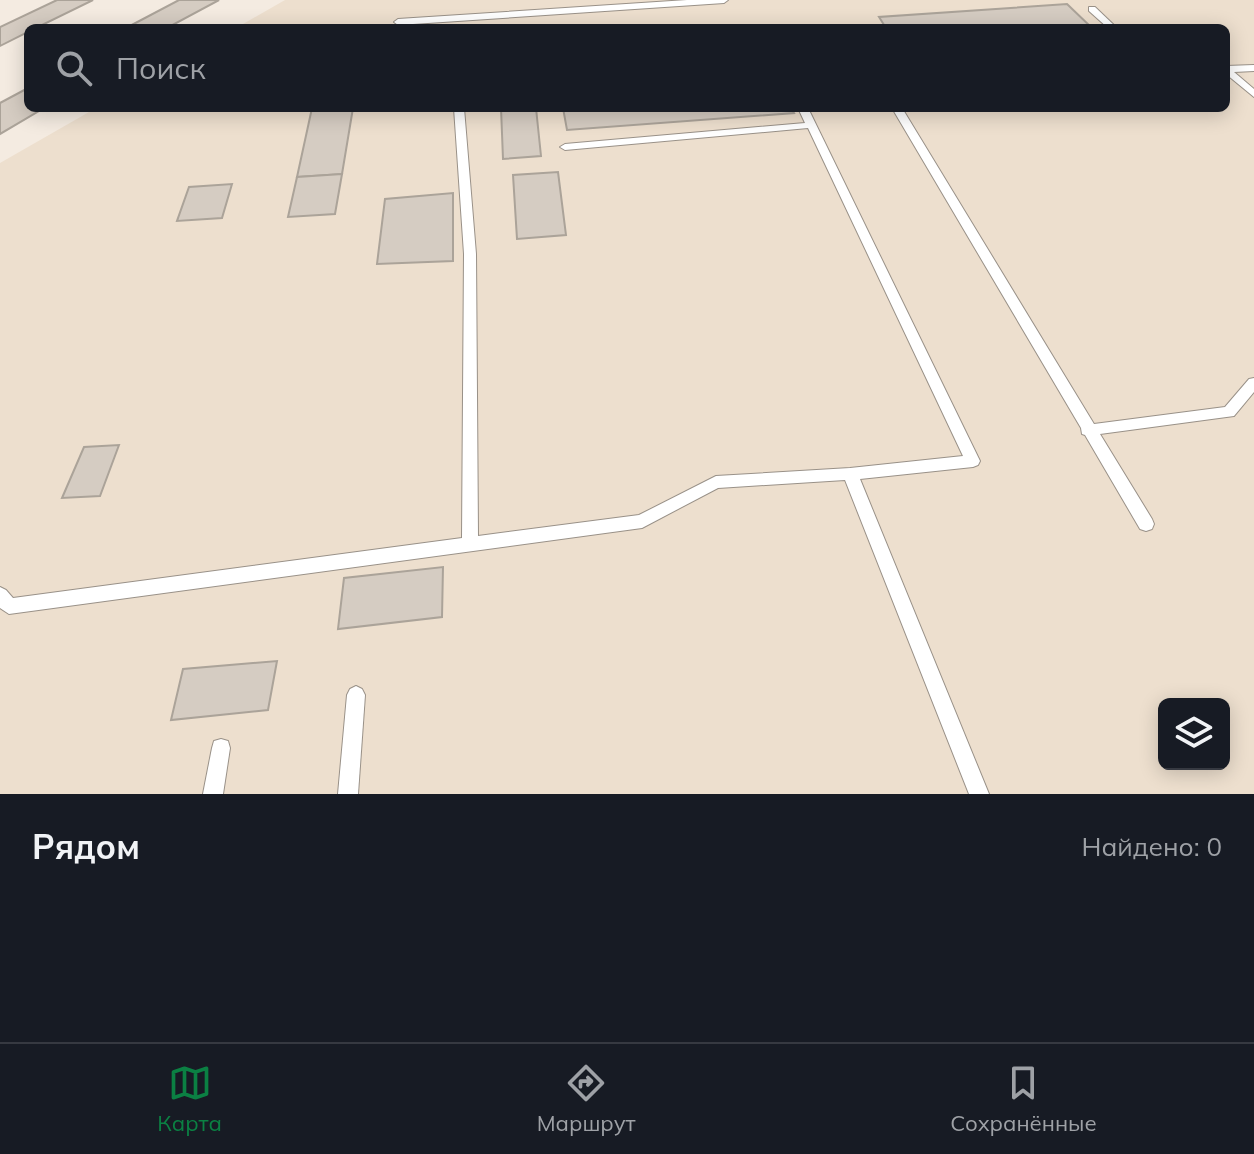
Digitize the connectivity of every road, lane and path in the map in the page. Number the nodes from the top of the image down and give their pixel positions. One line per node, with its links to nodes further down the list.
1 (724, 0): 3 (lane)
2 (1092, 9): 4 (lane)
3 (398, 22)
4 (1109, 24)
5 (1254, 68): 6 (lane)
6 (1230, 69)
7 (1230, 73): 8 (lane)
8 (1254, 94)
9 (459, 112): 18 (lane)
10 (805, 112): 12 (lane)
11 (899, 112): 15 (lane)
12 (811, 125): 13 (lane); 16 (lane)
13 (565, 147)
14 (1254, 383): 15 (lane)
15 (1087, 430): 17 (lane)
16 (850, 474): 18 (lane); 24 (lane)
17 (1146, 524)
18 (470, 544): 19 (lane)
19 (0, 595)
20 (356, 695): 23 (lane)
21 (221, 748): 22 (lane)
22 (213, 794)
23 (348, 794)
24 (979, 794)

